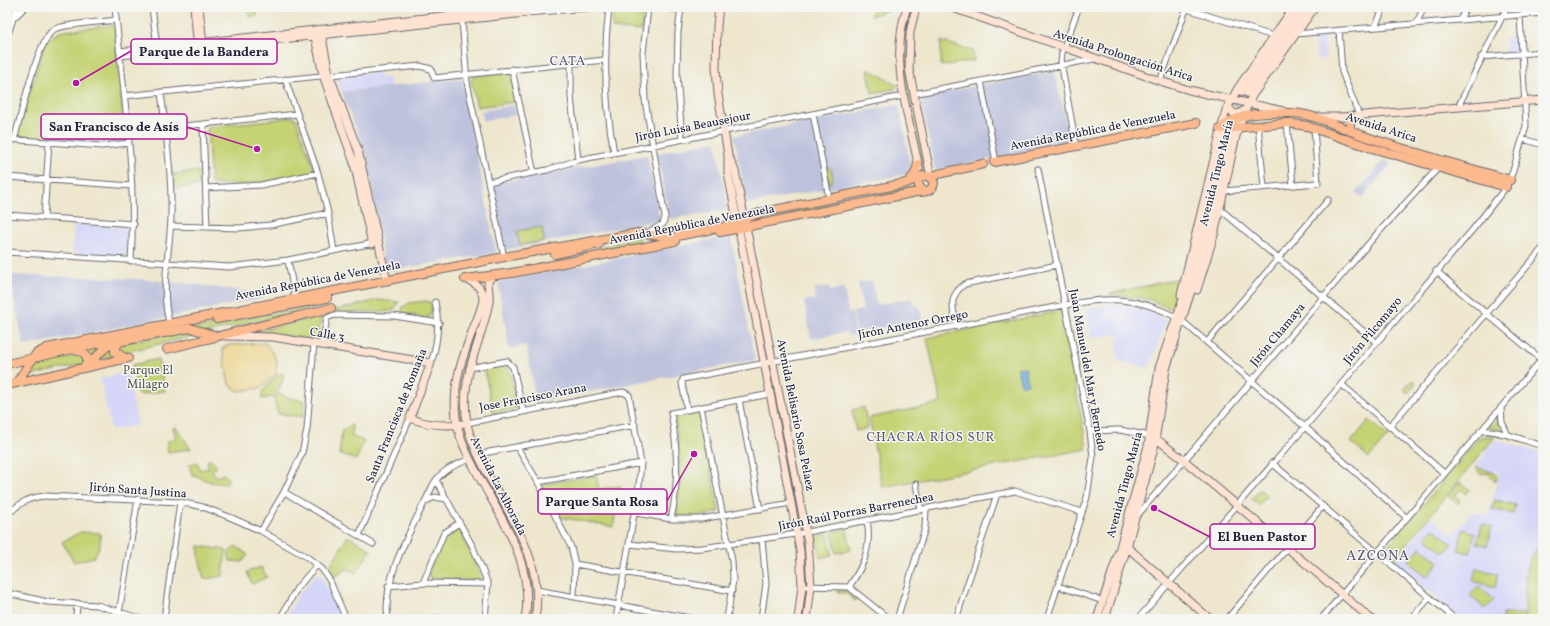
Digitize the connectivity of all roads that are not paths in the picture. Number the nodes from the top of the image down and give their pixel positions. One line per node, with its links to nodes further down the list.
1 (17, 7): 30 (street)
2 (25, 7): 30 (street)
3 (115, 7): 31 (street)
4 (152, 7): 44 (street)
5 (194, 7): 41 (street)
6 (199, 7): 41 (street)
7 (600, 7): 25 (street)
8 (609, 7): 51 (street)
9 (648, 7): 94 (street)
10 (656, 7): 26 (street)
11 (720, 7): 83 (street)
12 (907, 7): 42 (street)
13 (916, 7): 43 (street)
14 (950, 7): 45 (street, Avenida Prolongación Arica)
15 (1079, 7): 45 (street)
16 (1294, 7): 39 (street, Avenida Tingo María)
17 (1302, 7): 18 (street)
18 (1308, 7)
19 (1315, 7): 38 (street, Avenida Tingo María)
20 (1384, 7): 35 (street)
21 (1424, 7): 34 (street)
22 (1466, 7): 33 (street)
23 (1507, 7): 29 (street)
24 (1185, 8): 39 (street); 59 (street)
25 (522, 9): 32 (street); 37 (street)
26 (680, 9): 89 (street)
27 (1543, 13): 28 (street)
28 (1520, 15): 29 (street); 48 (street, Jirón Pilcomayo)
29 (1503, 16): 33 (street); 49 (street)
30 (14, 18): 40 (street)
31 (116, 20): 47 (street); 91 (street)
32 (462, 20): 37 (street); 55 (street)
33 (1460, 20): 34 (street)
34 (1416, 24): 35 (street)
35 (1375, 27): 36 (street)
36 (1339, 30): 38 (street); 72 (street)
37 (318, 33): 41 (street); 56 (street)
38 (1295, 34): 68 (street, Avenida Tingo María)
39 (1273, 36): 66 (street, Avenida Tingo María)
40 (7, 37)
41 (201, 45): 44 (street); 47 (street)
42 (898, 45): 43 (street); 63 (street)
43 (908, 45): 61 (street)
44 (156, 47): 47 (street)
45 (1064, 48): 50 (street, Avenida Prolongación Arica); 53 (street)
46 (1543, 52): 48 (street)
47 (120, 54): 62 (street)
48 (1522, 54): 49 (street); 65 (street, Jirón Pilcomayo)
49 (1482, 57): 67 (street)
50 (1094, 59): 53 (street); 59 (street, Avenida Prolongación Arica)
51 (605, 60): 52 (street); 97 (street)
52 (571, 64): 54 (street); 99 (street)
53 (1061, 65): 58 (street); 95 (street)
54 (512, 69): 55 (street); 108 (street)
55 (466, 74): 56 (street); 113 (street)
56 (326, 75): 57 (street); 76 (street); 80 (street)
57 (285, 79): 60 (street); 70 (street)
58 (981, 81): 61 (street); 101 (street)
59 (1160, 81): 66 (street, Avenida Prolongación Arica)
60 (162, 92): 62 (street); 81 (street)
61 (913, 94): 110 (street)
62 (124, 96): 93 (street)
63 (903, 96): 71 (street, Jirón Luisa Beausejour); 102 (street)
64 (1543, 100): 65 (street)
65 (1526, 101): 67 (street); 90 (street, Jirón Pilcomayo)
66 (1230, 102): 68 (street, Avenida Prolongación Arica); 68 (street); 85 (street, Avenida Tingo María)
67 (1458, 107): 72 (street)
68 (1245, 109): 69 (main road, Avenida Arica); 69 (street, Avenida Prolongación Arica); 79 (street, Avenida Tingo María); 85 (main road)
69 (1293, 113): 73 (main road, Avenida Arica)
70 (297, 114): 77 (street); 107 (street)
71 (813, 114): 83 (street, Jirón Luisa Beausejour); 122 (street)
72 (1355, 115): 73 (street); 84 (main road)
73 (1308, 116): 84 (main road, Avenida Arica)
74 (1196, 123): 95 (main road, Avenida República de Venezuela)
75 (1287, 123): 78 (main road, Avenida Arica); 82 (main road, Avenida Arica); 116 (street)
76 (349, 124): 80 (street); 137 (street)
77 (203, 125): 81 (street); 119 (street)
78 (1258, 125): 79 (main road, Avenida Arica); 118 (street)
79 (1239, 126): 85 (main road); 121 (street, Avenida Tingo María)
80 (342, 127): 137 (street)
81 (166, 128): 131 (street)
82 (1314, 128): 86 (main road, Avenida Arica); 116 (street)
83 (724, 131): 89 (street, Jirón Luisa Beausejour); 98 (street)
84 (1350, 131): 87 (main road, Avenida Arica)
85 (1225, 132): 165 (street, Avenida Tingo María); 165 (street, Avenida Tingo María)
86 (1341, 136): 87 (main road); 104 (main road, Avenida Arica)
87 (1368, 138): 100 (main road, Avenida Arica)
88 (7, 139): 91 (street)
89 (682, 139): 94 (street, Jirón Luisa Beausejour)
90 (1523, 139): 96 (street); 115 (street, Jirón Pilcomayo)
91 (14, 140): 92 (street)
92 (49, 142): 93 (street); 112 (street)
93 (128, 144): 117 (street)
94 (652, 146): 97 (street, Jirón Luisa Beausejour); 134 (street)
95 (1076, 146): 101 (main road, Avenida República de Venezuela)
96 (1543, 146)
97 (614, 153): 99 (street, Jirón Luisa Beausejour)
98 (728, 155): 127 (street, Avenida Belisario Sosa Pelaez); 130 (street, Avenida Belisario Sosa Pelaez)
99 (578, 160): 108 (street, Jirón Luisa Beausejour)
100 (1445, 160): 106 (main road); 115 (main road, Avenida Arica)
101 (995, 162)
102 (918, 164): 111 (street); 114 (main road)
103 (983, 164): 110 (main road)
104 (1439, 167): 106 (main road, Avenida Arica); 158 (street, Jirón Chamaya)
105 (1038, 169): 150 (street, Juan Manuel del Mar y Bernedo)
106 (1456, 172): 115 (main road, Avenida Arica)
107 (318, 173): 119 (street); 125 (street)
108 (534, 173): 113 (street, Jirón Luisa Beausejour)
109 (7, 177): 112 (street)
110 (931, 177): 111 (main road); 120 (main road)
111 (920, 178): 114 (main road, Avenida República de Venezuela); 120 (main road)
112 (46, 180): 117 (street); 128 (street)
113 (488, 182): 144 (street)
114 (906, 183): 122 (main road, Avenida República de Venezuela)
115 (1508, 184): 152 (street, Jirón Pilcomayo)
116 (1293, 185): 118 (street)
117 (132, 186): 129 (street)
118 (1264, 187): 121 (street)
119 (206, 188): 133 (street)
120 (924, 191): 132 (main road, Avenida República de Venezuela)
121 (1224, 191): 124 (street, Avenida Tingo María)
122 (830, 198): 127 (main road, Avenida República de Venezuela)
123 (1328, 200): 145 (street)
124 (1220, 210): 145 (street); 165 (street, Avenida Tingo María)
125 (328, 213): 133 (street); 140 (street)
126 (7, 215): 128 (street)
127 (745, 217): 130 (main road, Avenida República de Venezuela); 132 (street, Avenida Belisario Sosa Pelaez)
128 (44, 218): 129 (street)
129 (134, 224): 148 (street)
130 (737, 224): 132 (main road, Avenida República de Venezuela); 134 (main road, Avenida República de Venezuela); 138 (main road, Avenida República de Venezuela); 183 (street, Avenida Belisario Sosa Pelaez)
131 (171, 226): 133 (street); 149 (street)
132 (746, 226): 180 (street, Avenida Belisario Sosa Pelaez)
133 (207, 227)
134 (647, 232): 135 (main road, Avenida República de Venezuela)
135 (638, 233): 136 (main road, Avenida República de Venezuela); 138 (main road)
136 (613, 237): 141 (main road, Avenida República de Venezuela); 142 (main road, Avenida República de Venezuela)
137 (375, 243): 140 (street); 155 (street)
138 (641, 247): 147 (main road, Avenida República de Venezuela)
139 (1543, 248): 166 (street)
140 (334, 251): 146 (street)
141 (552, 251): 142 (main road, Avenida República de Venezuela); 144 (main road, Avenida República de Venezuela); 151 (main road)
142 (571, 251): 147 (main road)
143 (7, 252): 148 (street)
144 (504, 257): 155 (main road, Avenida República de Venezuela)
145 (1278, 259): 158 (street); 172 (street)
146 (288, 260): 149 (street); 156 (street)
147 (573, 260): 151 (main road, Avenida República de Venezuela)
148 (131, 261): 149 (street)
149 (167, 264): 167 (street)
150 (1057, 265): 161 (street, Juan Manuel del Mar y Bernedo); 169 (street)
151 (547, 266): 153 (main road, Avenida República de Venezuela)
152 (1436, 271): 166 (street); 173 (street, Jirón Pilcomayo)
153 (493, 276): 154 (main road, Avenida República de Venezuela); 185 (street, Avenida La Alborada)
154 (465, 279): 200 (street, Avenida La Alborada)
155 (387, 281): 156 (main road, Avenida República de Venezuela)
156 (295, 298): 162 (main road); 167 (main road, Avenida República de Venezuela)
157 (327, 298): 159 (main road, Avenida República de Venezuela)
158 (1323, 298): 173 (street); 188 (street, Jirón Chamaya)
159 (310, 302): 162 (main road, Avenida República de Venezuela); 164 (main road)
160 (435, 302): 168 (street, Santa Francisca de Romaña)
161 (1065, 305): 165 (street, Jirón Antenor Orrego); 169 (street, Jirón Antenor Orrego); 204 (street, Juan Manuel del Mar y Bernedo)
162 (288, 306): 177 (main road, Avenida República de Venezuela)
163 (330, 312): 164 (main road); 168 (street); 175 (street)
164 (312, 313): 170 (main road)
165 (1180, 314): 172 (street, Jirón Antenor Orrego); 207 (street, Avenida Tingo María)
166 (1488, 314): 179 (street); 203 (street)
167 (169, 322): 178 (main road, Avenida República de Venezuela)
168 (439, 323): 182 (street, Santa Francisca de Romaña)
169 (956, 327): 180 (street, Jirón Antenor Orrego)
170 (218, 336): 171 (main road); 174 (street, Calle 3); 176 (main road)
171 (120, 342): 184 (main road); 184 (main road)
172 (1207, 342): 188 (street, Jirón Antenor Orrego)
173 (1376, 342): 190 (street, Jirón Pilcomayo)
174 (314, 344): 175 (street, Calle 3); 219 (street)
175 (322, 345): 182 (street, Calle 3)
176 (167, 349)
177 (73, 350): 178 (main road, Avenida República de Venezuela); 184 (main road)
178 (32, 359): 181 (main road, Avenida República de Venezuela); 186 (main road)
179 (1543, 359): 195 (street)
180 (774, 362): 183 (street, Jirón Antenor Orrego); 240 (street, Avenida Belisario Sosa Pelaez)
181 (11, 363): 186 (main road)
182 (430, 363): 198 (street, Santa Francisca de Romaña)
183 (764, 364): 192 (street, Avenida Belisario Sosa Pelaez); 196 (street, Jirón Antenor Orrego)
184 (85, 367): 187 (main road)
185 (469, 368): 197 (street); 199 (street, Avenida La Alborada)
186 (23, 372): 187 (main road); 189 (main road)
187 (34, 378): 189 (main road)
188 (1252, 381): 202 (street, Jirón Antenor Orrego); 212 (street, Jirón Chamaya)
189 (17, 382): 191 (main road)
190 (1341, 384): 202 (street, Jirón Pilcomayo); 203 (street)
191 (7, 385)
192 (770, 394): 193 (street); 225 (street, Avenida Belisario Sosa Pelaez)
193 (738, 400): 194 (street); 228 (street)
194 (701, 407): 196 (street); 233 (street)
195 (1500, 408): 205 (street); 206 (street)
196 (687, 410): 236 (street)
197 (523, 411): 199 (street, Jose Francisco Arana); 201 (street, Jose Francisco Arana)
198 (410, 418): 200 (street, Jose Francisco Arana); 242 (street, Santa Francisca de Romaña)
199 (467, 423): 200 (street, Jose Francisco Arana); 210 (street, Avenida La Alborada)
200 (457, 424): 211 (street, Avenida La Alborada)
201 (635, 425): 209 (street); 213 (street)
202 (1305, 427): 214 (street, Jirón Pilcomayo); 235 (street, Jirón Antenor Orrego)
203 (1389, 427): 215 (street)
204 (1090, 431): 207 (street); 230 (street, Juan Manuel del Mar y Bernedo)
205 (1480, 431): 206 (street); 215 (street)
206 (1508, 435): 208 (street)
207 (1153, 437): 212 (street); 234 (street, Avenida Tingo María); 247 (street, Avenida Tingo María)
208 (1543, 446)
209 (517, 447): 210 (street); 217 (street)
210 (478, 456): 261 (street, Avenida La Alborada)
211 (470, 460): 216 (street); 281 (street, Avenida La Alborada)
212 (1185, 461): 226 (street); 234 (street, Jirón Chamaya)
213 (641, 463): 217 (street); 231 (street)
214 (1272, 463): 226 (street, Jirón Pilcomayo); 227 (street)
215 (1444, 473): 235 (street)
216 (436, 480): 222 (street); 223 (street)
217 (538, 482): 250 (street)
218 (916, 484): 229 (street)
219 (284, 492): 239 (street); 242 (street)
220 (997, 494): 229 (street, Jirón Raúl Porras Barrenechea); 230 (street, Jirón Raúl Porras Barrenechea); 291 (street)
221 (138, 499): 224 (street, Jirón Santa Justina); 232 (street, Jirón Santa Justina); 270 (street)
222 (446, 499): 223 (street); 238 (street)
223 (425, 501): 256 (street)
224 (180, 502): 239 (street, Jirón Santa Justina); 274 (street)
225 (791, 503): 228 (street); 241 (street, Avenida Belisario Sosa Pelaez)
226 (1236, 506): 248 (street); 255 (street, Jirón Pilcomayo)
227 (1323, 506): 248 (street); 249 (street)
228 (760, 509): 233 (street)
229 (924, 509): 237 (street, Jirón Raúl Porras Barrenechea); 290 (street)
230 (1082, 512): 259 (street, Juan Manuel del Mar y Bernedo)
231 (636, 513): 236 (street); 245 (street)
232 (7, 515)
233 (723, 516): 236 (street); 246 (street)
234 (1135, 518): 247 (street, Avenida Tingo María)
235 (1407, 518): 249 (street)
236 (671, 519)
237 (867, 520): 240 (street, Jirón Raúl Porras Barrenechea); 260 (street)
238 (459, 523): 253 (street); 254 (street)
239 (262, 531): 251 (street, Jirón Santa Justina)
240 (806, 532): 241 (street, Jirón Raúl Porras Barrenechea); 258 (street, Avenida Belisario Sosa Pelaez)
241 (797, 534): 243 (street, Jirón Raúl Porras Barrenechea); 257 (street, Avenida Belisario Sosa Pelaez)
242 (360, 535): 244 (street)
243 (762, 539): 246 (street, Jirón Raúl Porras Barrenechea); 286 (street)
244 (374, 544)
245 (630, 544): 246 (street, Jirón Raúl Porras Barrenechea); 252 (street)
246 (728, 545): 262 (street)
247 (1124, 546): 255 (street); 267 (street, Avenida Tingo María); 294 (street, Avenida Tingo María)
248 (1288, 548): 264 (street); 297 (street)
249 (1377, 553): 264 (street); 266 (street)
250 (575, 564): 252 (street); 265 (street)
251 (317, 565): 275 (street); 276 (street, Jirón Santa Justina)
252 (625, 574): 262 (street); 269 (street)
253 (422, 583): 254 (street); 256 (street)
254 (488, 584): 280 (street)
255 (1170, 584): 295 (street, Jirón Pilcomayo); 296 (street)
256 (388, 586): 277 (street)
257 (802, 586): 258 (street); 287 (street, Avenida Belisario Sosa Pelaez)
258 (811, 586): 260 (street); 288 (street, Avenida Belisario Sosa Pelaez)
259 (1058, 586): 267 (street); 292 (street, Juan Manuel del Mar y Bernedo)
260 (849, 587): 289 (street)
261 (537, 590): 265 (street); 282 (street, Avenida La Alborada)
262 (732, 591): 285 (street)
263 (7, 593): 268 (street)
264 (1342, 594): 298 (street); 299 (street)
265 (574, 597): 269 (street)
266 (1429, 598): 300 (street); 301 (street)
267 (1103, 601): 293 (street, Avenida Tingo María)
268 (77, 603): 270 (street); 271 (street)
269 (619, 606): 283 (street); 284 (street)
270 (119, 611): 272 (street); 273 (street)
271 (76, 619)
272 (118, 619)
273 (141, 619)
274 (164, 619)
275 (280, 619)
276 (346, 619)
277 (388, 619)
278 (434, 619): 279 (street)
279 (438, 619)
280 (485, 619)
281 (526, 619)
282 (535, 619)
283 (616, 619)
284 (696, 619)
285 (727, 619)
286 (761, 619)
287 (798, 619)
288 (807, 619)
289 (889, 619)
290 (897, 619)
291 (956, 619)
292 (1047, 619)
293 (1097, 619)
294 (1105, 619)
295 (1138, 619)
296 (1210, 619)
297 (1228, 619)
298 (1321, 619)
299 (1371, 619)
300 (1411, 619)
301 (1455, 619)

